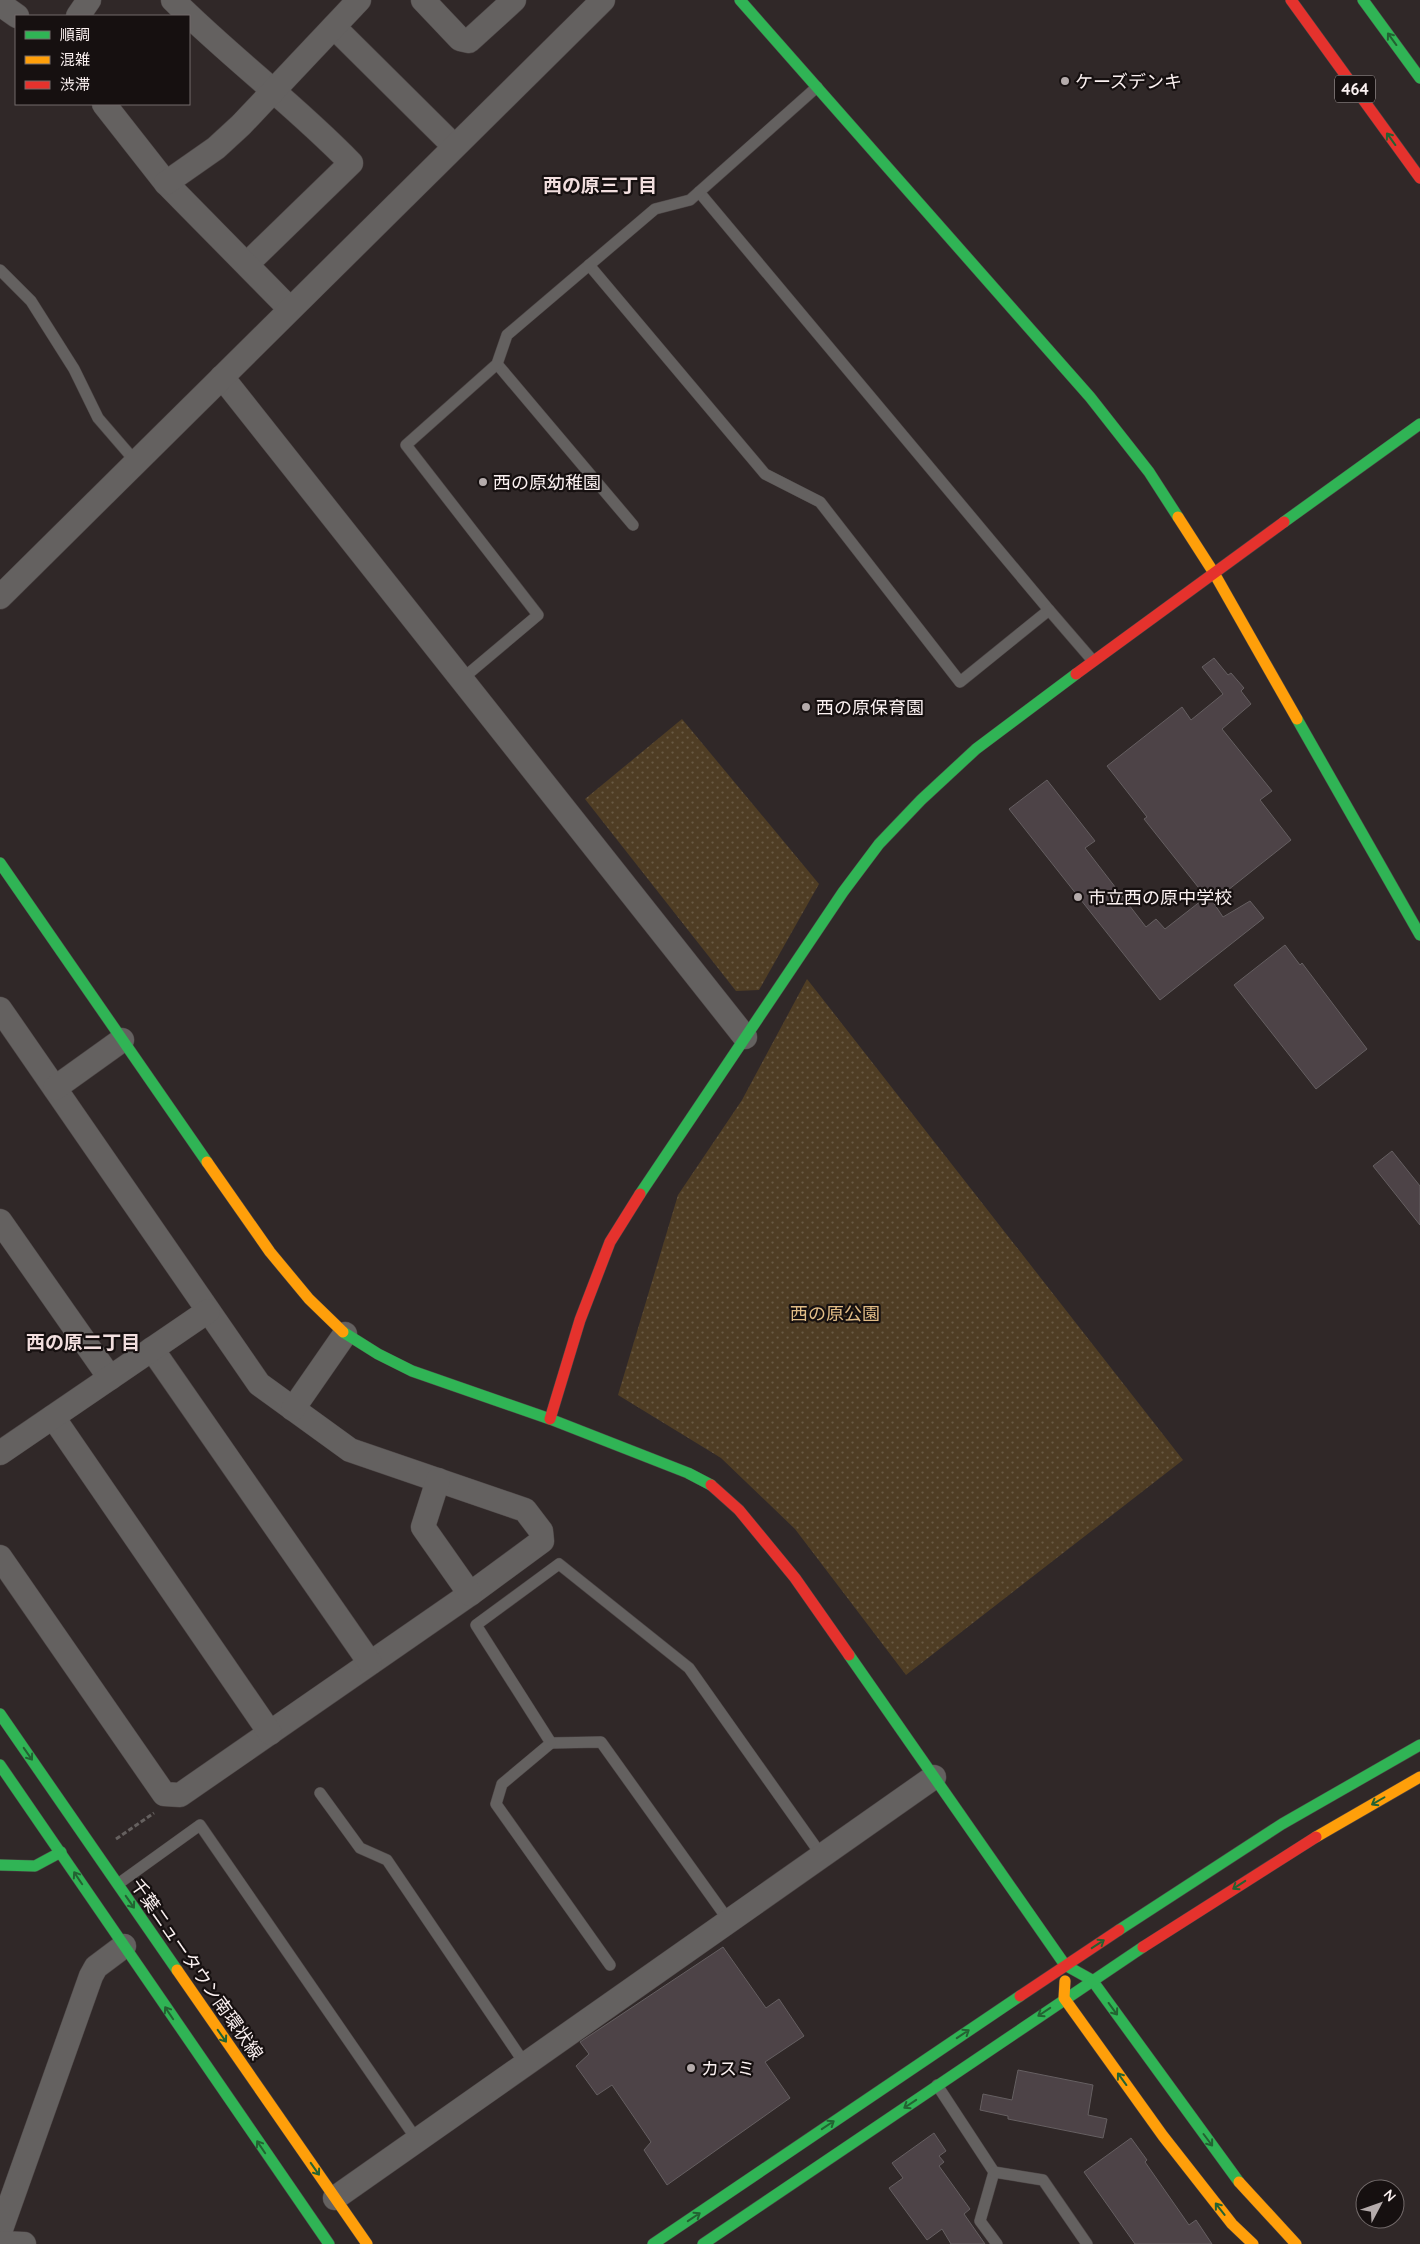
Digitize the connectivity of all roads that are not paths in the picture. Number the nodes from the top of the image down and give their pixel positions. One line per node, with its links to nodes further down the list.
1 (89, 0): 12 (street)
2 (173, 0): 13 (street)
3 (360, 0): 15 (street)
4 (424, 0): 5 (street)
5 (514, 0)
6 (603, 0): 20 (street)
7 (740, 0): 17 (main road)
8 (1291, 0): 21 (main road, 464, one-way to 8)
9 (1364, 0): 16 (main road, one-way to 9)
10 (0, 4): 11 (street)
11 (16, 15)
12 (79, 15)
13 (190, 15)
14 (190, 15): 18 (street)
15 (334, 26): 18 (street); 20 (street)
16 (1420, 78)
17 (817, 87): 23 (lane); 33 (main road)
18 (273, 90): 22 (street); 24 (street)
19 (105, 105): 22 (street)
20 (454, 146): 27 (street)
21 (1420, 178)
22 (166, 183): 24 (street)
23 (699, 192): 25 (lane); 35 (lane)
24 (247, 264): 27 (street)
25 (588, 265): 28 (lane); 35 (lane)
26 (0, 270): 31 (lane)
27 (290, 309): 29 (street)
28 (497, 364): 32 (lane); 37 (lane)
29 (222, 377): 31 (street); 37 (street)
30 (1420, 424): 33 (main road)
31 (136, 462): 34 (street)
32 (633, 525)
33 (1214, 573): 36 (main road); 39 (main road)
34 (0, 597)
35 (1049, 610): 36 (lane)
36 (1093, 661): 41 (main road)
37 (462, 679): 41 (street)
38 (0, 864): 42 (main road)
39 (1420, 935)
40 (0, 1009): 43 (street)
41 (745, 1037): 51 (main road)
42 (122, 1040): 43 (street); 46 (main road)
43 (54, 1088): 45 (street)
44 (0, 1221): 48 (street)
45 (208, 1311): 47 (street); 49 (street)
46 (344, 1334): 49 (street); 51 (main road)
47 (152, 1349): 48 (street); 56 (street)
48 (110, 1378): 50 (street)
49 (293, 1409): 53 (street)
50 (53, 1417): 52 (street); 58 (street)
51 (550, 1419): 62 (main road)
52 (3, 1445)
53 (438, 1480): 55 (street); 55 (street)
54 (0, 1557): 58 (street)
55 (470, 1594): 56 (street)
56 (370, 1663): 58 (street)
57 (0, 1714): 68 (main road, 千葉ニュータウン南環状線, one-way to 68)
58 (270, 1732)
59 (551, 1743): 66 (lane); 69 (lane); 71 (lane)
60 (1420, 1745): 72 (main road, one-way to 60)
61 (0, 1765): 65 (main road)
62 (934, 1777): 66 (street); 72 (main road)
63 (1420, 1777): 73 (main road, one-way to 73)
64 (320, 1793): 75 (lane)
65 (60, 1852): 67 (main road); 70 (main road, one-way to 65)
66 (822, 1856): 69 (street)
67 (0, 1865)
68 (118, 1884): 77 (lane); 79 (main road, 千葉ニュータウン南環状線, one-way to 79)
69 (729, 1922): 75 (street)
70 (124, 1946): 80 (street); 84 (main road, one-way to 70)
71 (610, 1965)
72 (1065, 1965): 73 (main road); 74 (main road); 86 (main road, one-way to 72)
73 (1092, 1980): 74 (main road); 91 (main road, one-way to 91)
74 (1064, 1998): 76 (main road, one-way to 76); 90 (main road, one-way to 74)
75 (525, 2064): 77 (street)
76 (938, 2085): 78 (lane); 81 (main road, one-way to 81)
77 (417, 2140): 79 (street)
78 (994, 2172): 88 (lane); 89 (lane)
79 (335, 2198): 85 (main road, 千葉ニュータウン南環状線)
80 (0, 2232)
81 (718, 2240): 87 (main road)
82 (0, 2242): 83 (street)
83 (24, 2244)
84 (329, 2244)
85 (367, 2244)
86 (654, 2244)
87 (703, 2244)
88 (997, 2244)
89 (1088, 2244)
90 (1253, 2244)
91 (1296, 2244)

